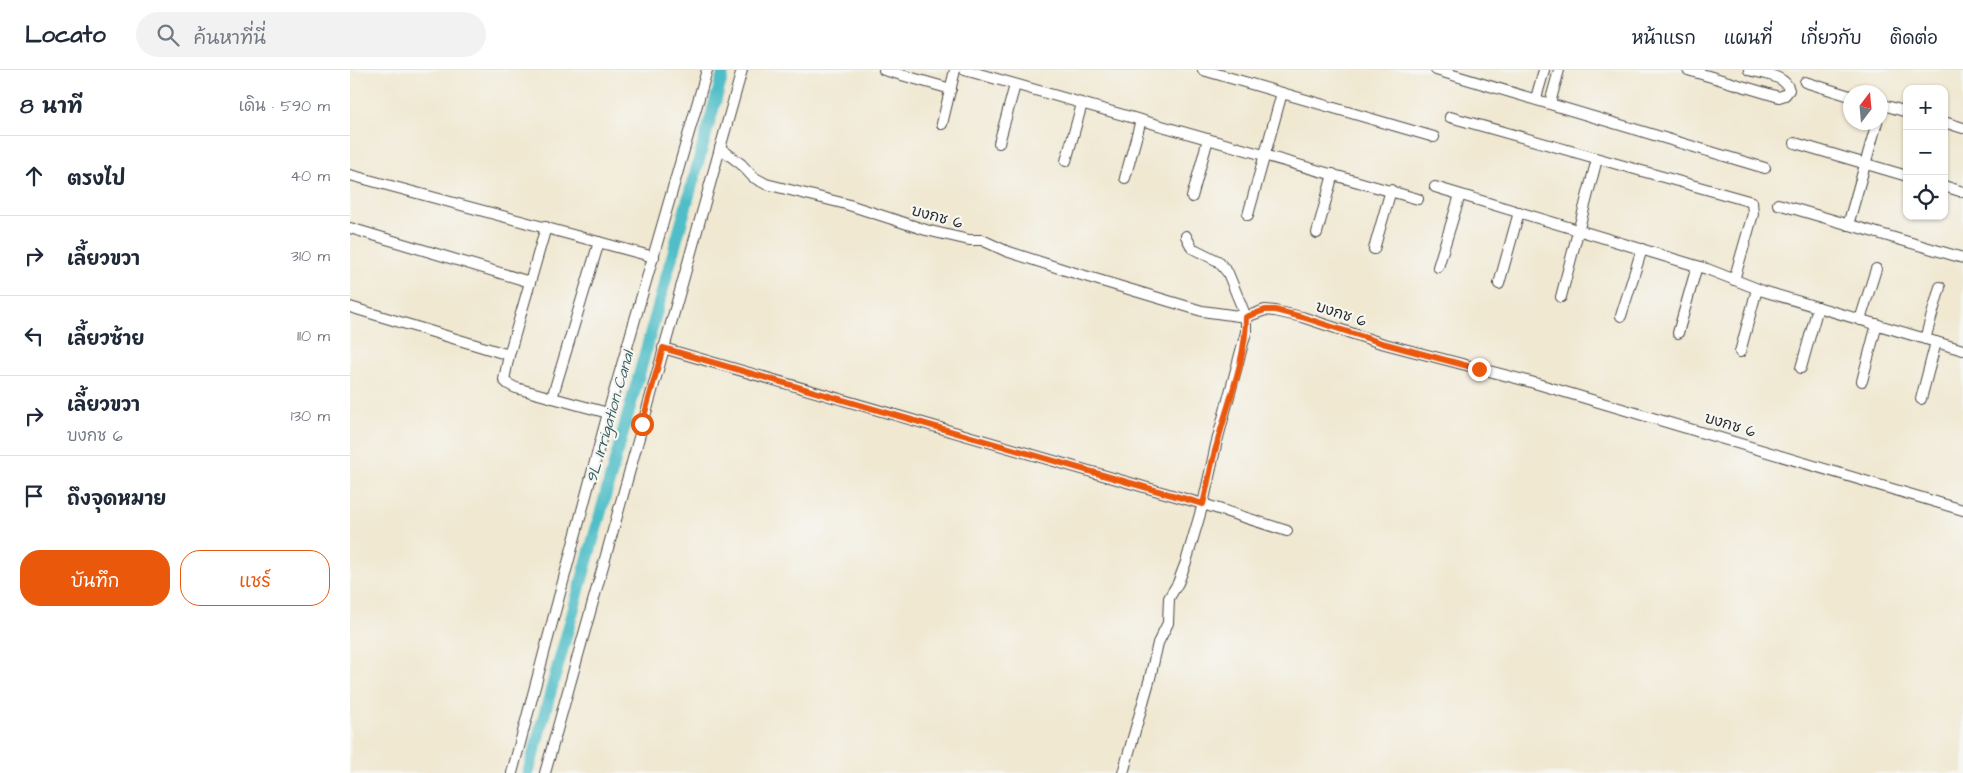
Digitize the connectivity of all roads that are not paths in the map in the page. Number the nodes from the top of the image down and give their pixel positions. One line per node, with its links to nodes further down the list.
1 (707, 70): 61 (street)
2 (742, 70): 32 (street)
3 (884, 70): 14 (street)
4 (955, 70): 14 (street)
5 (965, 70): 13 (street)
6 (1203, 70): 15 (street)
7 (1436, 70): 17 (street)
8 (1544, 70): 17 (street)
9 (1559, 70): 18 (street)
10 (1688, 70): 11 (street)
11 (1749, 70)
12 (1805, 82): 16 (street)
13 (1015, 85): 19 (street); 30 (street)
14 (951, 88): 25 (street)
15 (1282, 93): 28 (street); 33 (street)
16 (1843, 94)
17 (1536, 98): 18 (street)
18 (1550, 103): 37 (street)
19 (1082, 104): 23 (street); 35 (street)
20 (1888, 108): 21 (street)
21 (1903, 111)
22 (1450, 117): 34 (street)
23 (1141, 120): 29 (street); 41 (street)
24 (1948, 123): 26 (street)
25 (942, 124)
26 (1963, 128)
27 (1875, 130): 36 (street)
28 (1434, 137)
29 (1208, 139): 33 (street); 47 (street)
30 (999, 142)
31 (1795, 144): 36 (street)
32 (720, 148): 75 (street, บงกช 6); 81 (street)
33 (1265, 155): 38 (street); 51 (street)
34 (1597, 159): 55 (street); 66 (street)
35 (1066, 160)
36 (1866, 164): 40 (street); 52 (street)
37 (1765, 168)
38 (1333, 174): 44 (street); 56 (street)
39 (350, 175): 53 (street)
40 (1904, 175)
41 (1125, 178)
42 (1434, 187): 46 (street)
43 (1948, 187): 45 (street)
44 (1391, 190): 48 (street); 59 (street)
45 (1963, 192)
46 (1460, 195): 50 (street); 64 (street)
47 (1192, 197)
48 (1418, 199)
49 (1778, 204): 52 (street)
50 (1519, 212): 55 (street); 68 (street)
51 (1248, 214)
52 (1848, 225): 62 (street)
53 (546, 227): 58 (street); 67 (street)
54 (350, 228): 67 (street)
55 (1578, 230): 60 (street); 71 (street)
56 (1316, 233)
57 (1186, 236): 75 (street)
58 (599, 242): 61 (street); 87 (street)
59 (1374, 249)
60 (1642, 249): 63 (street); 74 (street)
61 (654, 257): 89 (street)
62 (1963, 258)
63 (1697, 266): 66 (street); 78 (street)
64 (1438, 267)
65 (1876, 269): 76 (street)
66 (1734, 280): 70 (street)
67 (530, 282): 84 (street)
68 (1499, 284)
69 (1940, 287): 79 (street)
70 (1757, 289): 73 (street); 83 (street)
71 (1561, 297)
72 (350, 307): 84 (street)
73 (1818, 307): 76 (street); 85 (street)
74 (1621, 316)
75 (1246, 317): 90 (street); 91 (street, บงกช 6)
76 (1860, 320): 77 (street)
77 (1877, 324): 79 (street); 86 (street)
78 (1678, 333)
79 (1925, 338): 80 (street)
80 (1936, 342): 82 (street); 88 (street)
81 (663, 348): 90 (street); 94 (street)
82 (1963, 350)
83 (1740, 352)
84 (509, 355): 87 (street)
85 (1801, 368)
86 (1862, 380)
87 (552, 398): 89 (street)
88 (1920, 399)
89 (608, 413): 93 (street)
90 (1203, 504): 92 (street); 95 (street)
91 (1963, 510)
92 (1287, 531)
93 (512, 773)
94 (545, 773)
95 (1123, 773)

